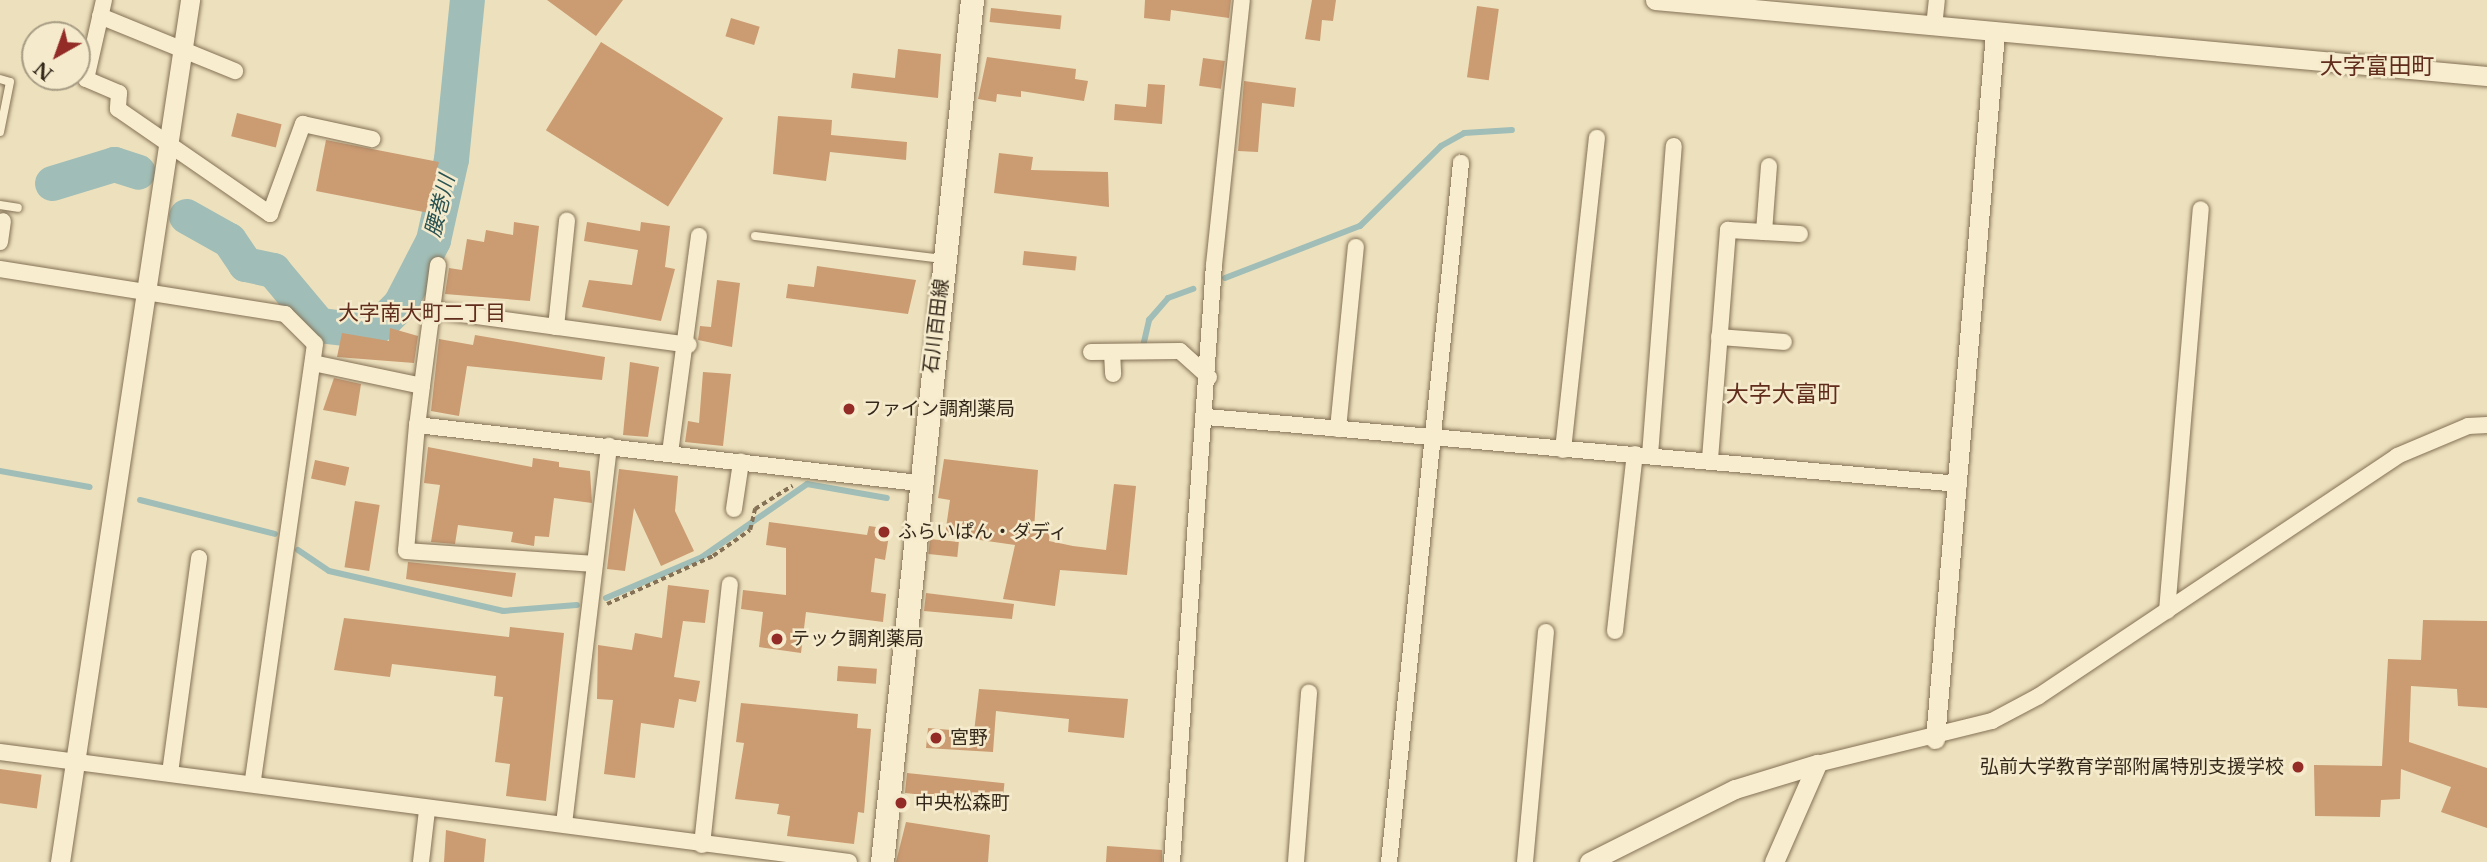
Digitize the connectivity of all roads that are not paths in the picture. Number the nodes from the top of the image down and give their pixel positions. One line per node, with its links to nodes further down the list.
1 (190, 0): 11 (street)
2 (972, 0): 32 (main road, 石川百田線)
3 (1242, 0): 45 (street)
4 (1655, 0): 6 (street)
5 (1937, 0): 9 (street)
6 (1692, 2): 7 (street)
7 (1774, 6): 9 (street)
8 (102, 8): 11 (street); 19 (street)
9 (1934, 27): 10 (street)
10 (1995, 33): 13 (street); 59 (street)
11 (183, 51): 12 (street); 19 (street)
12 (235, 71)
13 (2487, 76)
14 (0, 79): 15 (lane)
15 (0, 132)
16 (1597, 138): 53 (street)
17 (372, 139): 19 (street)
18 (1674, 146): 55 (street)
19 (169, 149): 35 (street)
20 (1461, 163): 51 (street)
21 (1769, 166): 26 (street)
22 (18, 208): 24 (lane)
23 (2201, 209): 64 (street)
24 (1, 213): 30 (street)
25 (567, 222): 37 (street)
26 (1764, 232): 27 (street); 38 (street)
27 (1800, 234)
28 (699, 236): 40 (street)
29 (755, 236): 32 (lane)
30 (0, 242)
31 (1356, 247): 50 (street)
32 (944, 259): 58 (main road, 石川百田線)
33 (438, 265): 36 (street)
34 (0, 269): 35 (street)
35 (146, 292): 43 (street); 70 (street)
36 (431, 310): 37 (street); 46 (street)
37 (556, 327): 40 (street)
38 (1719, 337): 39 (street); 56 (street)
39 (1784, 342)
40 (689, 345): 54 (street)
41 (1091, 352): 42 (street)
42 (1112, 352): 44 (street); 45 (street)
43 (313, 363): 46 (street); 73 (street)
44 (1113, 374)
45 (1209, 377): 47 (street)
46 (422, 386): 48 (street)
47 (1207, 417): 50 (street); 81 (street)
48 (417, 425): 52 (street); 62 (street)
49 (2487, 425): 64 (street)
50 (1338, 429): 51 (street)
51 (1434, 438): 53 (street); 83 (street)
52 (609, 446): 54 (street); 62 (street)
53 (1563, 450): 55 (street)
54 (670, 453): 57 (street)
55 (1643, 454): 56 (street); 65 (street)
56 (1710, 459): 59 (street)
57 (741, 462): 58 (street); 60 (street)
58 (918, 483): 80 (main road, 石川百田線)
59 (1958, 484): 68 (street)
60 (734, 509)
61 (199, 558): 72 (street)
62 (595, 564): 75 (street)
63 (730, 584): 76 (street)
64 (2167, 611): 68 (street)
65 (1615, 631)
66 (1546, 632): 84 (street)
67 (1309, 692): 82 (street)
68 (1935, 738): 71 (street)
69 (0, 752): 70 (street)
70 (76, 760): 72 (street); 77 (street)
71 (1817, 764): 85 (street); 86 (street)
72 (170, 773): 73 (street)
73 (252, 784): 74 (street)
74 (427, 810): 75 (street); 78 (street)
75 (564, 824): 76 (street)
76 (702, 845): 79 (street)
77 (61, 862)
78 (421, 862)
79 (849, 862)
80 (882, 862)
81 (1172, 862)
82 (1296, 862)
83 (1389, 862)
84 (1525, 862)
85 (1589, 862)
86 (1774, 862)

